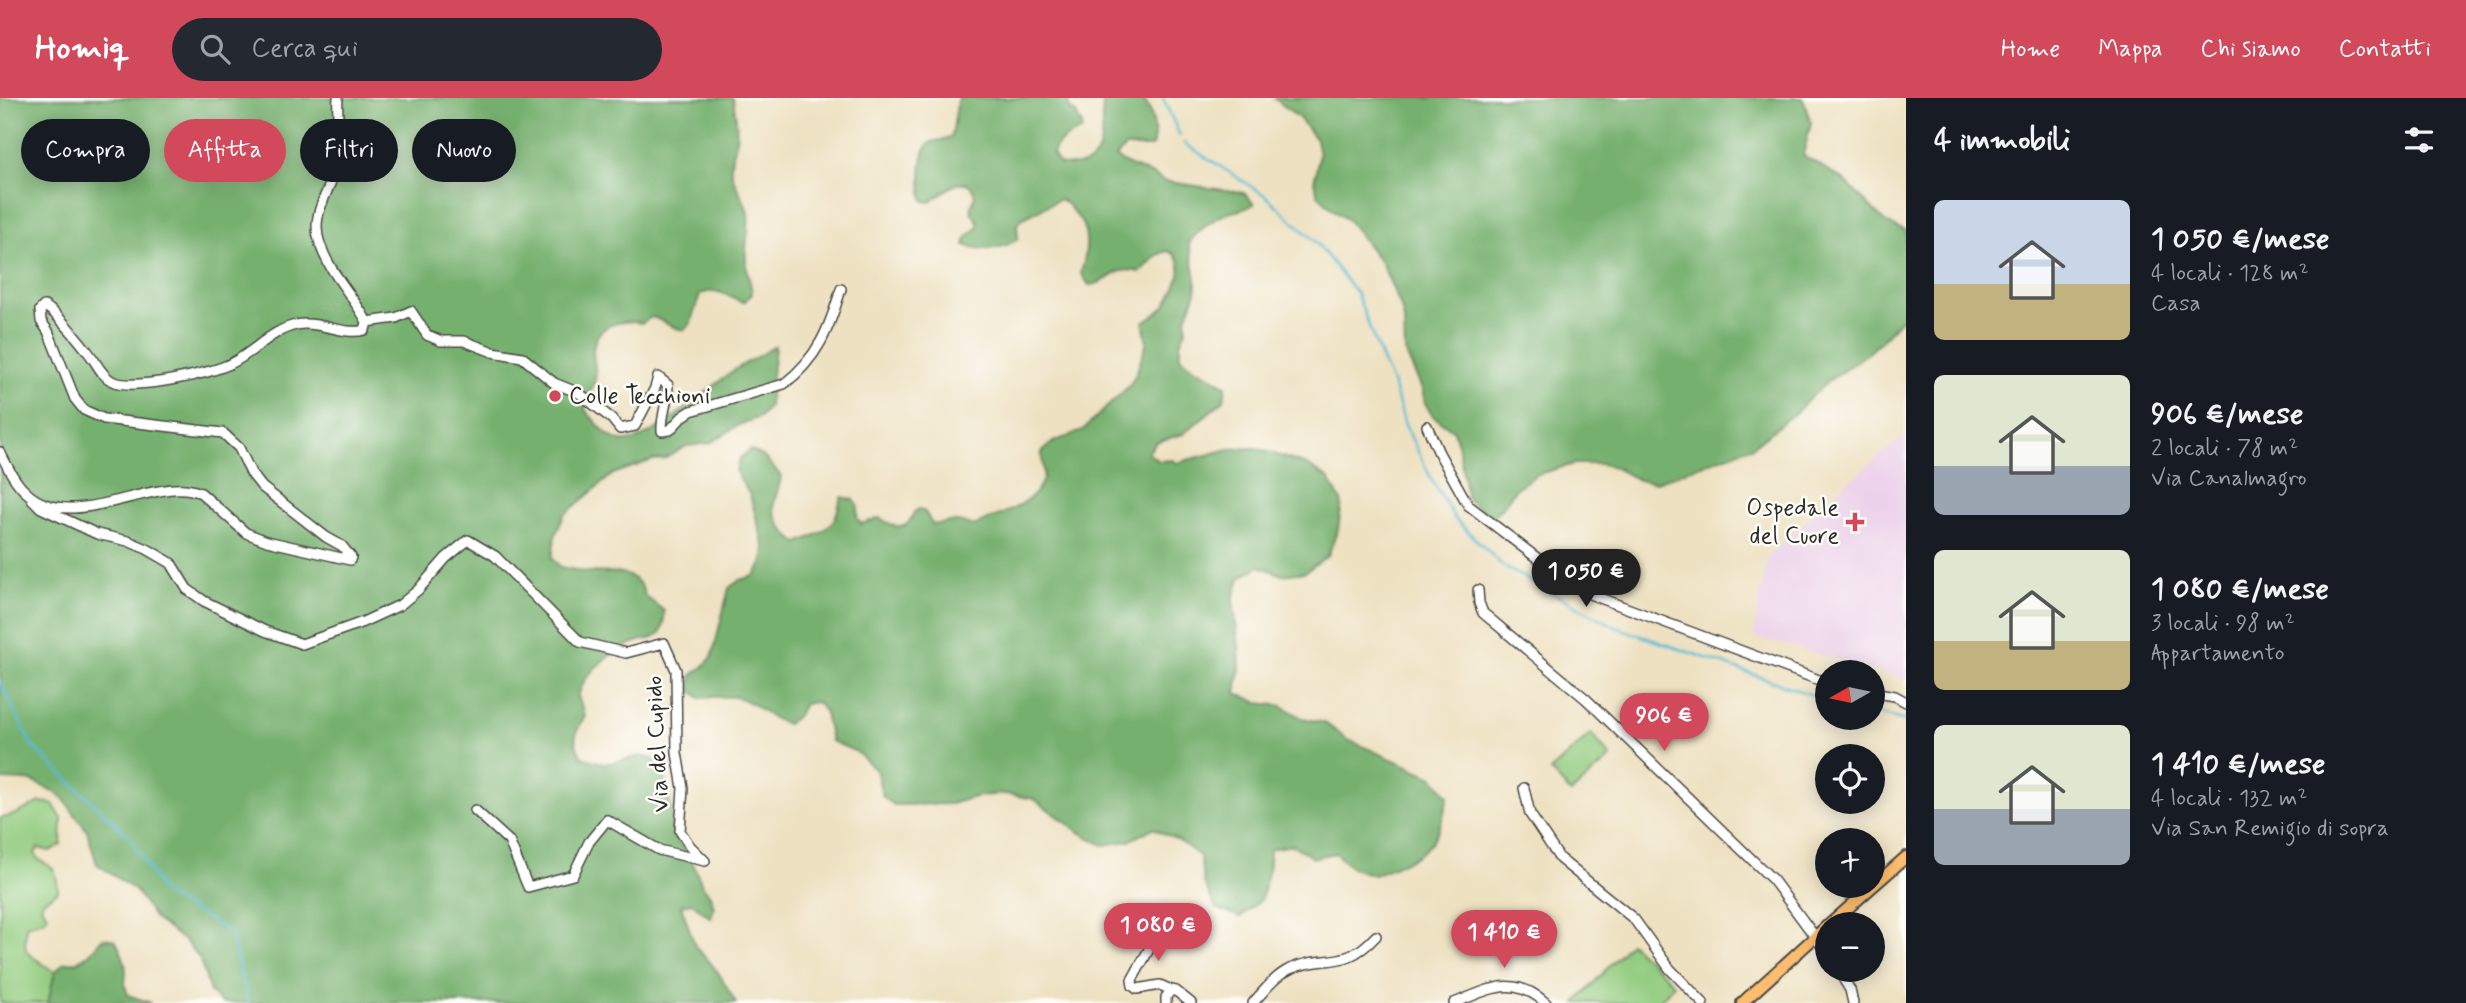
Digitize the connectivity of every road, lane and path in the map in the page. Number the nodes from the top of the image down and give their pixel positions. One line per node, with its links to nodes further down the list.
1 (338, 98): 3 (street)
2 (841, 289): 3 (street)
3 (367, 322): 6 (street)
4 (1427, 426): 8 (street)
5 (0, 452): 6 (street)
6 (26, 493): 12 (street, Via del Cupido)
7 (1478, 590): 17 (street)
8 (1815, 679)
9 (1885, 694): 10 (street)
10 (1906, 702)
11 (1524, 788): 25 (street)
12 (475, 810)
13 (1905, 858): 14 (main road)
14 (1843, 912)
15 (1171, 922): 19 (street)
16 (1376, 936): 22 (street)
17 (1815, 937): 26 (main road)
18 (1845, 982): 27 (street)
19 (1171, 990): 20 (street); 21 (street)
20 (1166, 1003)
21 (1191, 1003)
22 (1253, 1003)
23 (1454, 1003): 24 (street)
24 (1546, 1003)
25 (1703, 1003)
26 (1742, 1003)
27 (1853, 1003)

